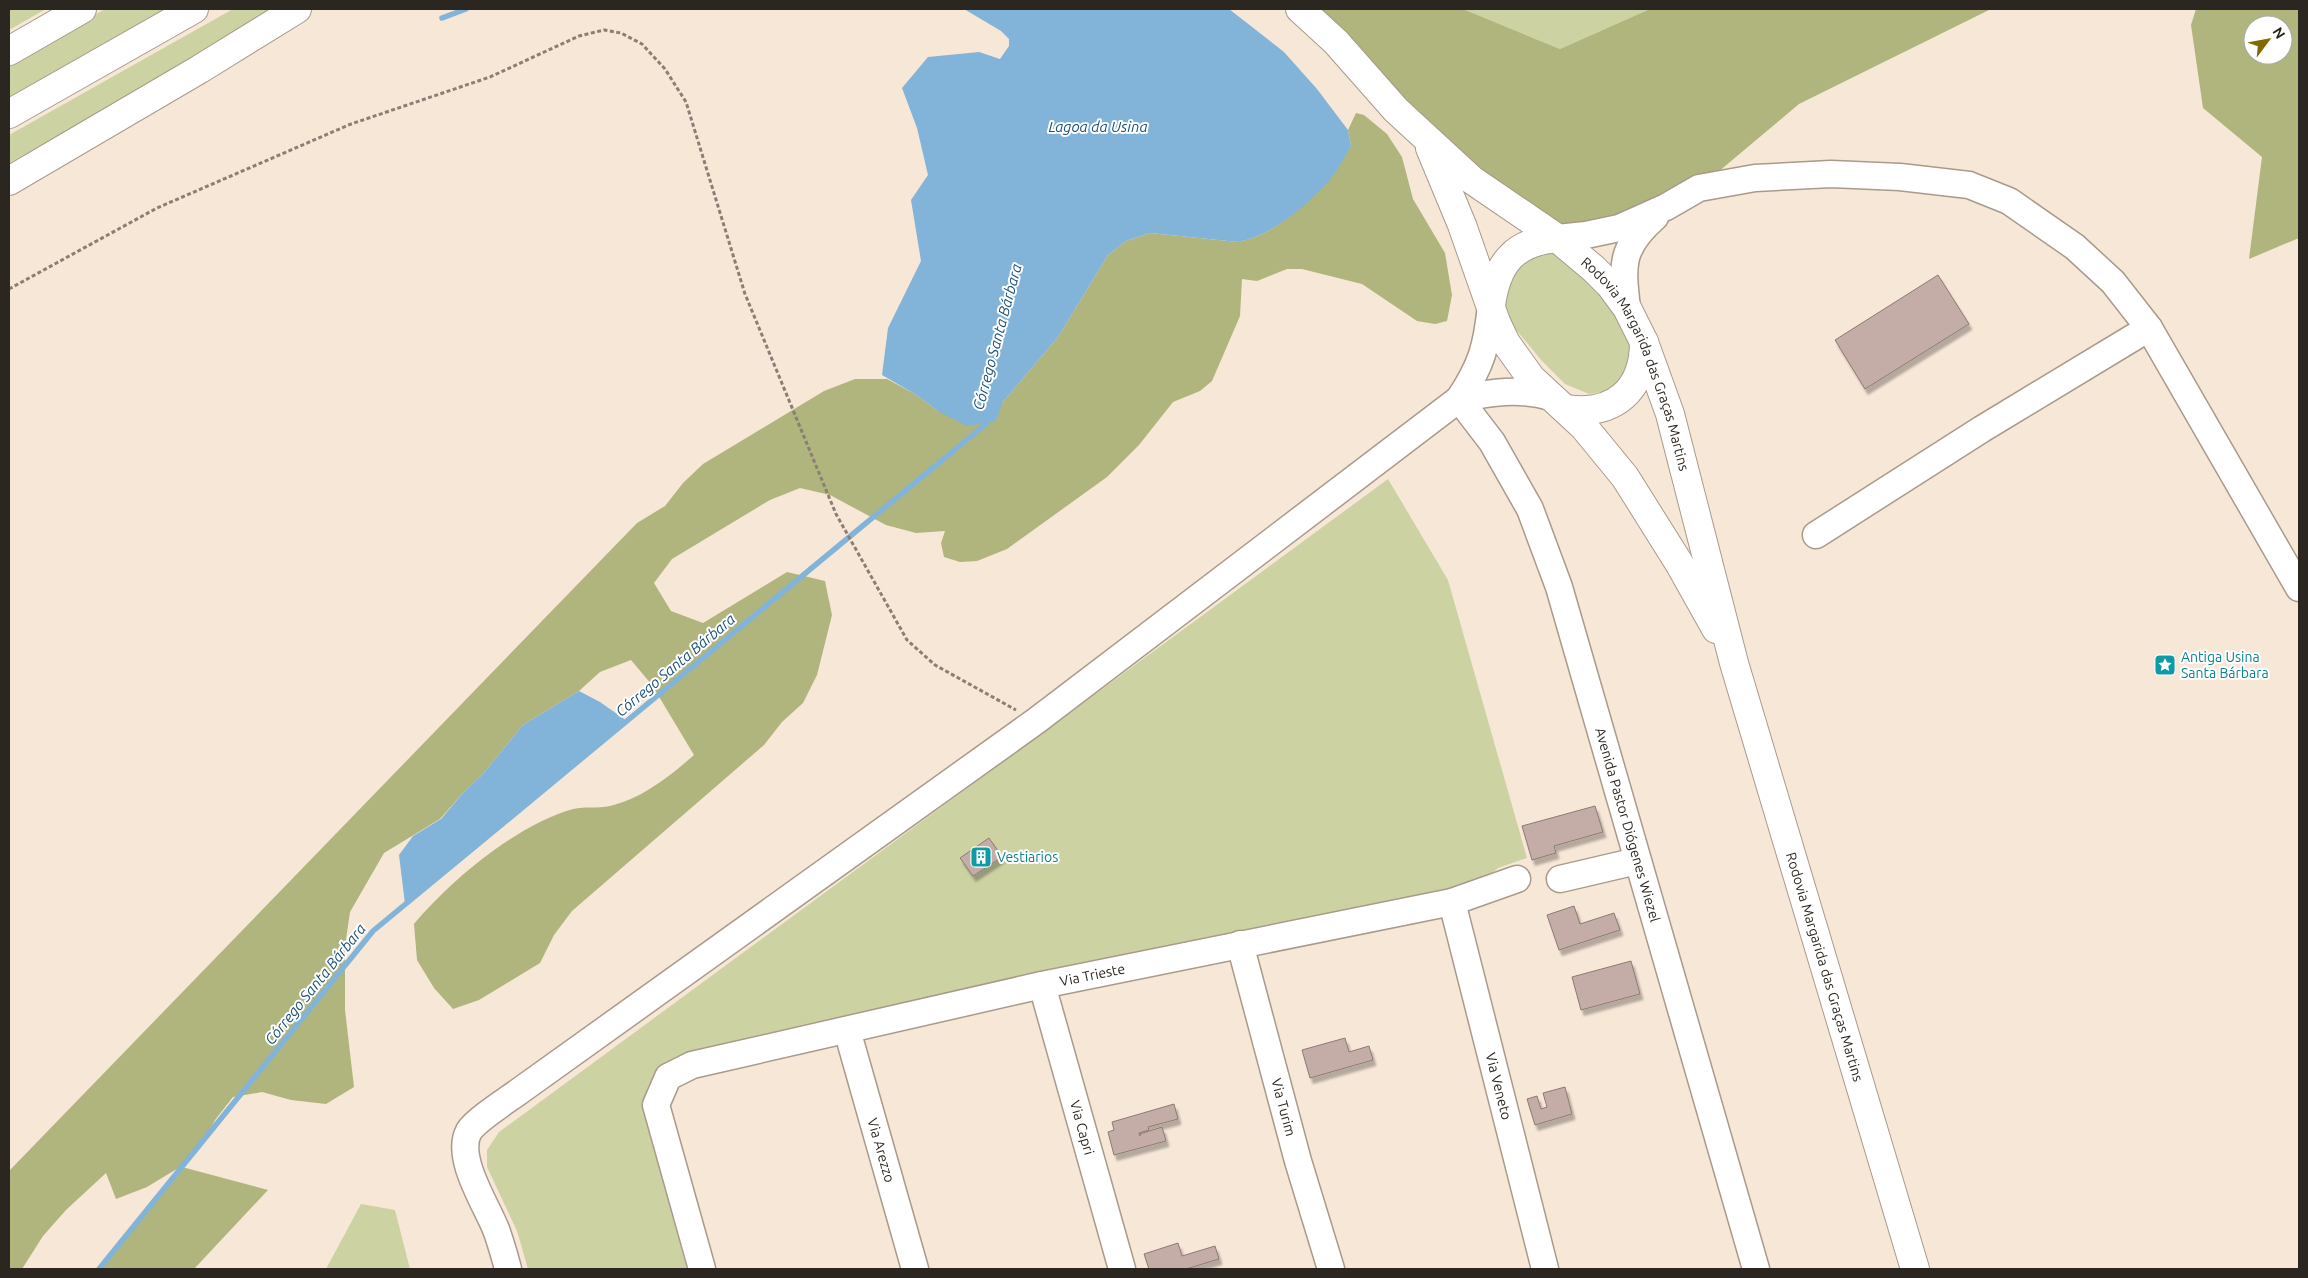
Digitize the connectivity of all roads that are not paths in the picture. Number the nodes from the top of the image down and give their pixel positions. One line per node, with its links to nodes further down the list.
1 (82, 9): 5 (main road)
2 (194, 9): 6 (main road)
3 (297, 9): 8 (main road)
4 (1300, 9): 7 (main road, Rodovia Margarida das Graças Martins)
5 (9, 51)
6 (9, 114)
7 (1426, 139): 10 (main road, Rodovia Margarida das Graças Martins); 11 (main road, Rodovia Margarida das Graças Martins)
8 (9, 179)
9 (1666, 207): 10 (street); 12 (street); 13 (street)
10 (1557, 238): 11 (main road); 12 (main road, Rodovia Margarida das Graças Martins)
11 (1491, 305): 15 (street); 16 (main road, Rodovia Margarida das Graças Martins)
12 (1627, 308): 14 (main road, Rodovia Margarida das Graças Martins)
13 (2149, 328): 17 (street); 18 (street)
14 (1644, 342): 16 (main road); 19 (main road, Rodovia Margarida das Graças Martins)
15 (1459, 399): 16 (street); 20 (street, Avenida Pastor Diógenes Wiezel); 27 (street)
16 (1559, 403): 19 (main road, Rodovia Margarida das Graças Martins)
17 (1816, 535)
18 (2299, 588)
19 (1734, 663): 34 (main road, Rodovia Margarida das Graças Martins)
20 (1637, 861): 22 (street); 33 (street, Avenida Pastor Diógenes Wiezel)
21 (1516, 879): 23 (street, Via Trieste)
22 (1560, 879)
23 (1452, 902): 24 (street, Via Trieste); 32 (street, Via Veneto)
24 (1240, 944): 25 (street, Via Trieste); 31 (street, Via Turim)
25 (1042, 985): 26 (street, Via Trieste); 30 (street, Via Capri)
26 (847, 1030): 28 (street, Via Trieste); 29 (street, Via Arezzo)
27 (508, 1269)
28 (702, 1269)
29 (915, 1269)
30 (1122, 1269)
31 (1331, 1269)
32 (1544, 1269)
33 (1756, 1269)
34 (1915, 1269)

